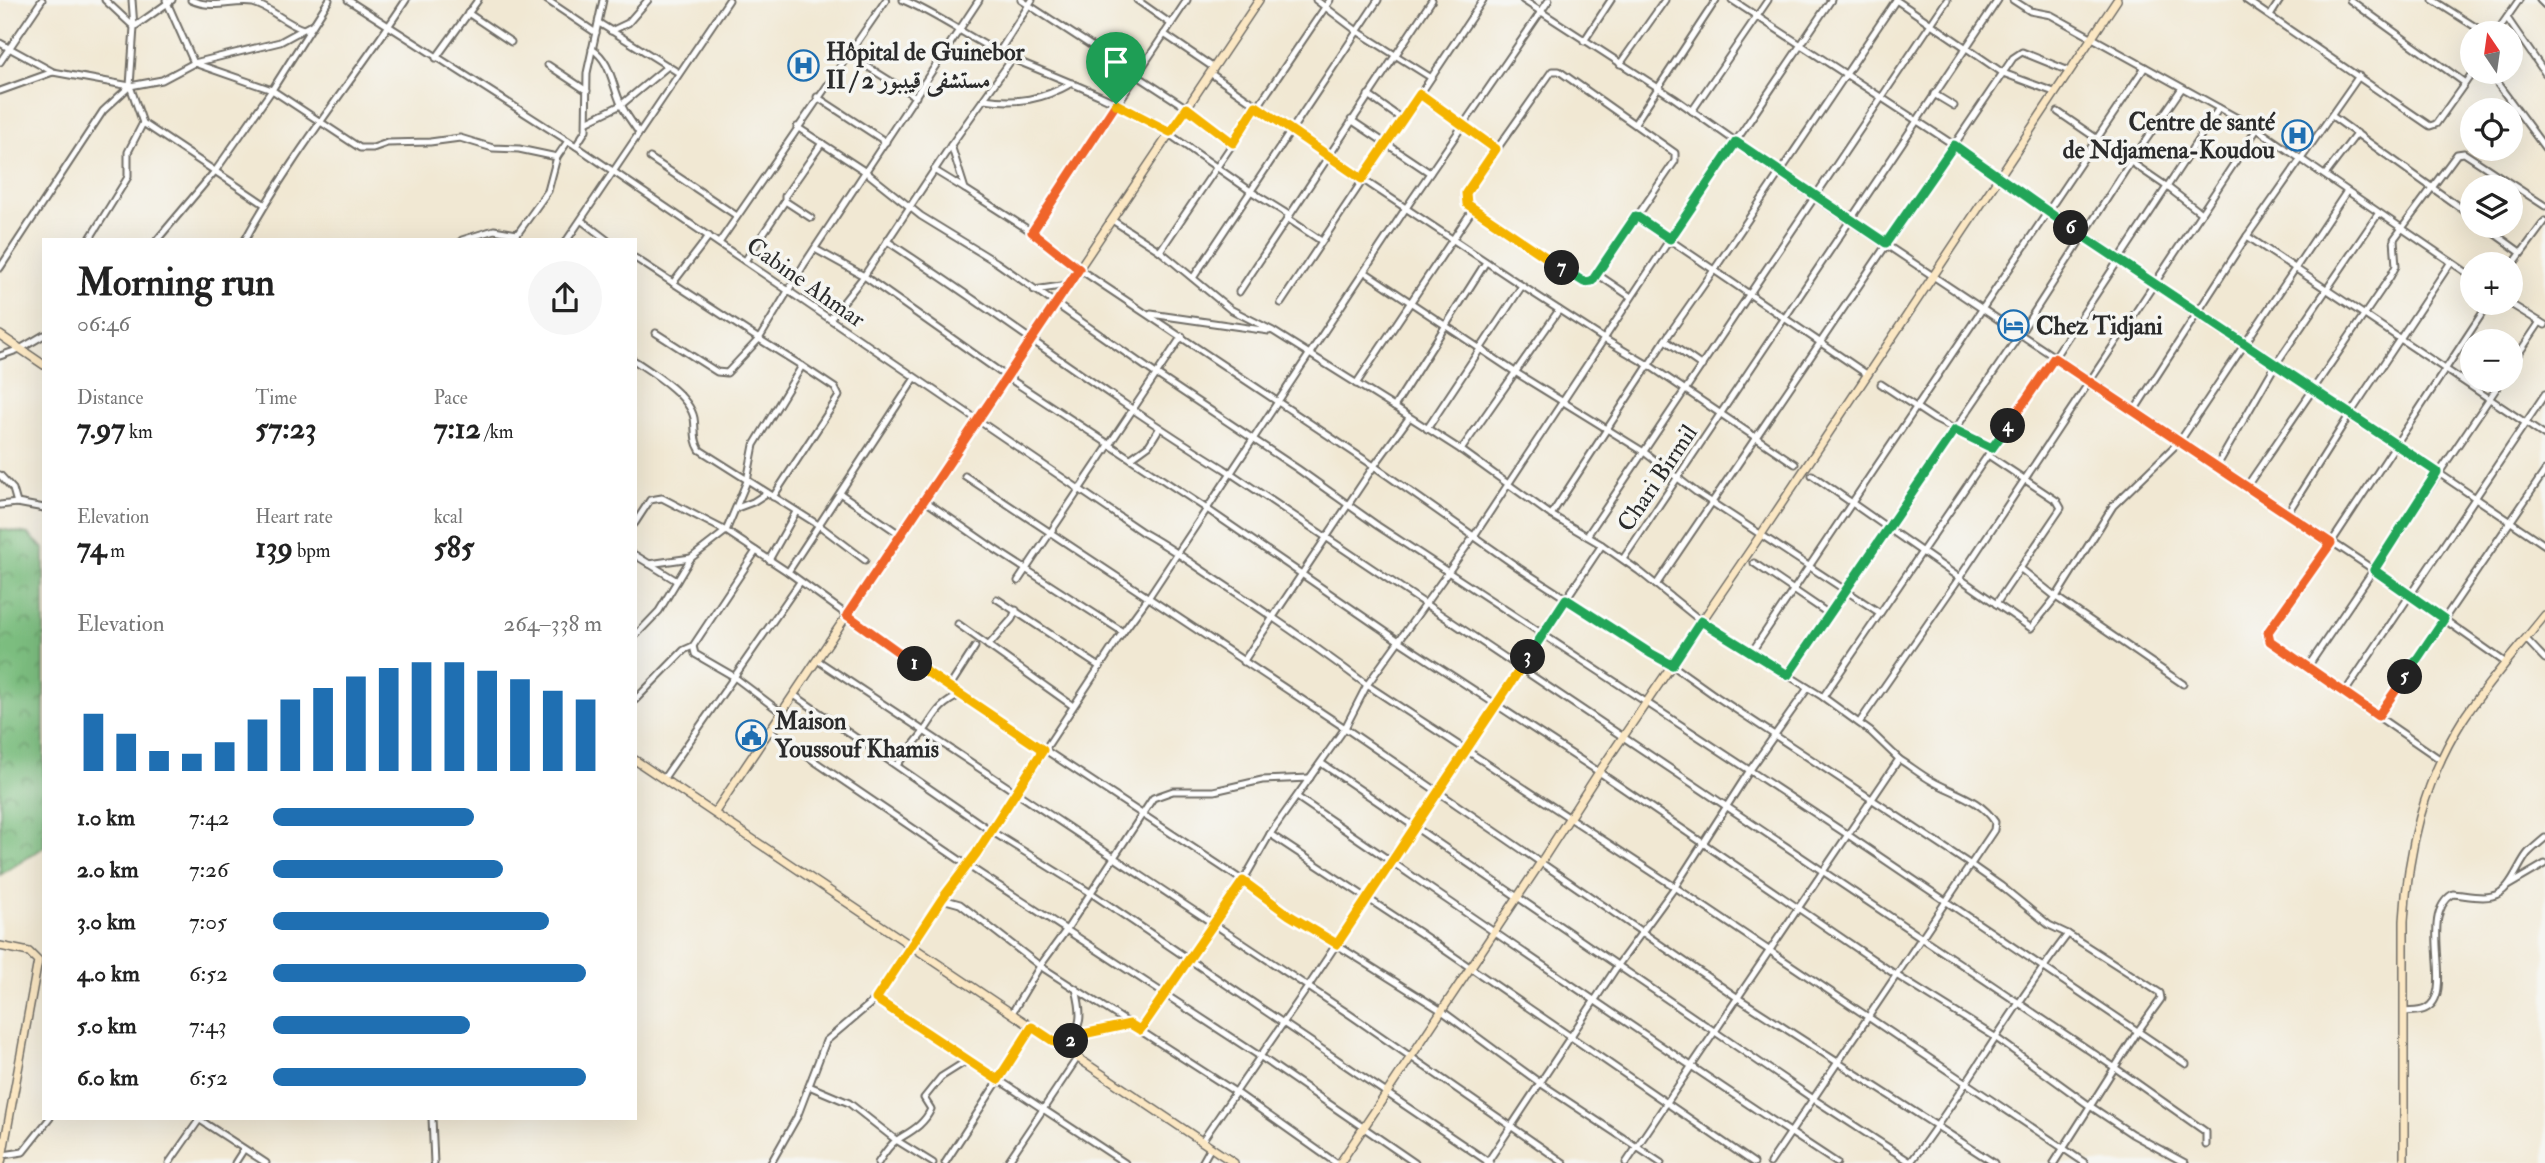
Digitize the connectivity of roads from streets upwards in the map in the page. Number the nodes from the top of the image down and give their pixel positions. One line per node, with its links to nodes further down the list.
1 (42, 0): 72 (street)
2 (105, 0): 60 (street)
3 (132, 0): 60 (street)
4 (191, 0): 61 (street)
5 (329, 0): 57 (street)
6 (348, 0): 59 (street, Cabine Ahmar)
7 (406, 0): 59 (street)
8 (478, 0): 49 (street)
9 (547, 0): 65 (street)
10 (603, 0): 55 (street)
11 (648, 0): 63 (street)
12 (729, 0): 89 (street)
13 (886, 0): 76 (street)
14 (979, 0): 62 (street)
15 (1021, 0): 45 (street)
16 (1137, 0): 58 (street)
17 (1187, 0): 58 (street)
18 (1315, 0): 47 (street)
19 (1330, 0): 47 (street)
20 (1378, 0): 64 (street)
21 (1432, 0): 77 (street)
22 (1483, 0): 95 (street)
23 (1523, 0): 48 (street)
24 (1549, 0): 48 (street)
25 (1611, 0): 68 (street)
26 (1664, 0): 82 (street)
27 (1716, 0): 101 (street)
28 (1732, 0): 50 (street)
29 (1768, 0): 50 (street)
30 (1831, 0): 71 (street)
31 (1896, 0): 56 (street); 91 (street)
32 (1947, 0): 56 (street)
33 (1998, 0): 73 (street, Chari Birmil)
34 (2013, 0): 67 (street)
35 (2117, 0): 67 (street)
36 (2246, 0): 51 (street)
37 (2280, 0): 51 (street)
38 (2350, 0): 96 (street)
39 (2433, 0): 53 (street)
40 (2519, 0): 52 (street)
41 (2540, 0): 46 (street)
42 (169, 1): 60 (street); 81 (street)
43 (908, 1): 62 (street)
44 (1256, 1): 86 (street)
45 (1031, 3): 75 (street); 93 (street)
46 (2545, 5)
47 (1325, 7): 64 (street); 116 (street)
48 (1542, 12): 68 (street); 130 (street)
49 (468, 13): 69 (street); 78 (street)
50 (1757, 16): 71 (street); 120 (street)
51 (2270, 16): 94 (street)
52 (2507, 18): 54 (street); 90 (street)
53 (2466, 21)
54 (2505, 21)
55 (599, 23): 63 (street); 65 (street)
56 (1932, 23): 73 (street); 112 (street)
57 (313, 24): 61 (street); 103 (street)
58 (1171, 24): 66 (street)
59 (389, 26): 78 (street, Cabine Ahmar); 127 (street)
60 (134, 27): 100 (street)
61 (303, 29): 81 (street)
62 (960, 29): 75 (street); 111 (street)
63 (611, 31): 84 (street)
64 (1357, 31): 77 (street); 132 (street)
65 (596, 33): 74 (street)
66 (1164, 34): 86 (street); 93 (street)
67 (2091, 38): 85 (street); 87 (street)
68 (1584, 41): 82 (street)
69 (510, 42)
70 (0, 43): 72 (street)
71 (1800, 44): 91 (street); 140 (street)
72 (9, 48): 80 (street); 88 (street)
73 (1965, 48): 92 (street); 108 (street, Chari Birmil)
74 (592, 49): 105 (street); 115 (street)
75 (999, 51): 79 (street)
76 (849, 55): 110 (street); 111 (street)
77 (1396, 55): 95 (street); 109 (street)
78 (436, 58): 138 (street, Cabine Ahmar)
79 (1012, 59): 97 (street); 113 (street)
80 (0, 62)
81 (194, 63): 100 (street); 103 (street)
82 (1620, 64): 101 (street)
83 (548, 65): 105 (street)
84 (668, 66): 89 (street); 115 (street)
85 (2145, 67): 102 (street); 137 (street)
86 (1212, 71): 116 (street); 118 (street)
87 (2069, 71): 92 (street); 106 (street)
88 (53, 72): 100 (street); 104 (street)
89 (679, 73): 134 (street)
90 (2545, 73)
91 (1846, 74): 112 (street); 160 (street)
92 (2003, 74): 106 (street); 145 (street)
93 (1136, 76): 114 (street); 118 (street)
94 (2359, 76): 98 (street); 122 (street)
95 (1430, 78): 107 (street)
96 (2460, 79)
97 (1072, 83): 113 (street); 114 (street)
98 (2464, 84)
99 (2498, 84): 147 (street)
100 (130, 86): 126 (street); 217 (street)
101 (1657, 88): 120 (street); 129 (street)
102 (2182, 88): 119 (street); 153 (street)
103 (272, 90): 127 (street); 155 (street)
104 (0, 91)
105 (587, 91): 125 (street)
106 (2054, 92): 162 (street)
107 (1420, 94): 124 (street); 130 (street)
108 (1934, 94): 117 (street); 128 (street, Chari Birmil)
109 (1368, 95): 123 (street); 124 (street)
110 (817, 97): 131 (street); 139 (street)
111 (916, 97): 139 (street)
112 (1883, 97): 128 (street); 169 (street)
113 (984, 99): 144 (street)
114 (1116, 104): 135 (street); 189 (street)
115 (621, 105): 125 (street); 134 (street)
116 (1256, 106): 132 (street); 142 (street)
117 (1954, 106)
118 (1187, 108): 135 (street); 142 (street)
119 (2219, 108): 133 (street); 164 (street)
120 (1692, 111): 140 (street)
121 (2057, 112): 137 (street)
122 (2332, 116): 136 (street); 152 (street)
123 (1351, 120): 143 (street); 149 (street)
124 (1403, 120): 143 (street)
125 (588, 121): 146 (street)
126 (143, 122): 155 (street); 194 (street)
127 (319, 122): 150 (street); 171 (street)
128 (1916, 122): 145 (street); 186 (street, Chari Birmil)
129 (1635, 123): 148 (street); 181 (street)
130 (1463, 126): 148 (street); 159 (street)
131 (797, 127): 141 (street); 180 (street)
132 (1292, 129): 149 (street); 168 (street)
133 (2256, 129): 152 (street); 178 (street)
134 (639, 133): 157 (street)
135 (1170, 133): 154 (street); 184 (street)
136 (2357, 133): 161 (street); 165 (street)
137 (2095, 139): 153 (street); 177 (street)
138 (568, 141): 146 (street, Cabine Ahmar); 150 (street)
139 (886, 142): 158 (street)
140 (1736, 142): 160 (street); 203 (street)
141 (822, 143): 158 (street); 170 (street)
142 (1233, 143): 154 (street)
143 (1387, 143): 159 (street); 163 (street)
144 (951, 145): 156 (street); 166 (street)
145 (1954, 145): 162 (street); 207 (street)
146 (576, 146): 157 (street, Cabine Ahmar)
147 (2545, 148)
148 (1496, 149): 176 (street)
149 (1328, 155): 163 (street); 182 (street)
150 (556, 157): 190 (street)
151 (650, 158): 180 (street)
152 (2301, 161): 161 (street); 193 (street)
153 (2130, 163): 164 (street); 192 (street)
154 (1216, 167): 168 (street); 209 (street)
155 (216, 170): 171 (street); 195 (street)
156 (934, 170): 166 (street); 172 (street)
157 (614, 172): 185 (street); 191 (street, Cabine Ahmar)
158 (866, 172): 172 (street); 208 (street)
159 (1430, 173): 175 (street)
160 (1780, 173): 169 (street); 221 (street)
161 (2325, 175): 167 (street)
162 (2000, 176): 177 (street); 225 (street)
163 (1362, 179): 175 (street); 204 (street)
164 (2166, 186): 178 (street); 213 (street)
165 (2432, 187): 173 (street); 174 (street); 188 (street)
166 (965, 189): 189 (street)
167 (2347, 191): 179 (street); 218 (street)
168 (1252, 192): 182 (street); 226 (street)
169 (1816, 198): 186 (street); 235 (street)
170 (785, 201): 183 (street); 214 (street)
171 (264, 204): 196 (street)
172 (909, 206): 205 (street); 231 (street)
173 (2545, 206)
174 (2460, 207)
175 (1406, 208): 202 (street); 222 (street)
176 (1474, 209): 202 (street); 223 (street)
177 (2049, 211): 192 (street); 240 (street)
178 (2201, 213): 228 (street)
179 (2378, 214): 188 (street); 232 (street)
180 (737, 216): 206 (street)
181 (1636, 216): 203 (street); 223 (street)
182 (1288, 217): 204 (street); 234 (street)
183 (811, 218)
184 (1112, 220): 209 (street); 220 (street)
185 (582, 221): 199 (street); 200 (street)
186 (1851, 221): 207 (street); 247 (street, Chari Birmil)
187 (2545, 221): 211 (street)
188 (2401, 230): 216 (street); 246 (street)
189 (1032, 232): 220 (street)
190 (517, 234): 197 (street); 198 (street)
191 (709, 236): 206 (street, Cabine Ahmar); 227 (street)
192 (2082, 236): 213 (street); 253 (street)
193 (2247, 236): 218 (street); 243 (street)
194 (90, 238)
195 (159, 238)
196 (246, 238)
197 (468, 238)
198 (514, 238)
199 (569, 238)
200 (604, 238)
201 (2500, 238): 210 (street)
202 (1452, 239): 215 (street); 237 (street)
203 (1670, 239): 221 (street); 236 (street)
204 (1321, 240): 238 (street)
205 (887, 241): 224 (street); 258 (street)
206 (719, 243): 214 (street, Cabine Ahmar)
207 (1886, 243): 225 (street); 262 (street)
208 (815, 249): 224 (street); 233 (street)
209 (1160, 251): 226 (street)
210 (2519, 252)
211 (2521, 252)
212 (637, 259): 227 (street)
213 (2118, 259): 228 (street); 269 (street)
214 (745, 261): 233 (street, Cabine Ahmar)
215 (1486, 262): 230 (street); 250 (street)
216 (2451, 262): 219 (street); 261 (street)
217 (0, 268)
218 (2295, 268): 232 (street); 263 (street)
219 (2460, 268)
220 (1079, 269): 229 (street); 242 (street)
221 (1714, 270): 235 (street); 260 (street)
222 (1365, 272): 237 (street); 267 (street)
223 (1597, 274): 236 (street)
224 (864, 276): 248 (street); 280 (street)
225 (1934, 276): 240 (street); 279 (street)
226 (1193, 278): 251 (street)
227 (673, 283): 257 (street)
228 (2155, 283): 243 (street); 282 (street)
229 (1068, 285): 231 (street); 239 (street)
230 (1522, 286): 241 (street); 264 (street)
231 (1034, 290): 239 (street)
232 (2327, 290): 246 (street); 272 (street)
233 (788, 292): 248 (street, Cabine Ahmar); 257 (street)
234 (1239, 292)
235 (1751, 294): 247 (street); 275 (street)
236 (1631, 298): 259 (street)
237 (1410, 301): 250 (street); 283 (street)
238 (1281, 303)
239 (1055, 305): 258 (street); 278 (street)
240 (1983, 309): 253 (street); 293 (street)
241 (1559, 310): 259 (street); 277 (street)
242 (1144, 312): 251 (street); 256 (street)
243 (2196, 312): 263 (street); 295 (street)
244 (2523, 312): 249 (street)
245 (2481, 315): 276 (street)
246 (2365, 316): 261 (street); 286 (street)
247 (1786, 317): 262 (street); 297 (street, Chari Birmil)
248 (830, 319): 281 (street, Cabine Ahmar)
249 (2543, 323): 266 (street)
250 (1445, 325): 264 (street); 292 (street)
251 (1273, 331): 267 (street)
252 (656, 333): 257 (street)
253 (2020, 334): 269 (street); 304 (street)
254 (0, 335): 265 (street)
255 (42, 336): 265 (street)
256 (1182, 336): 278 (street); 290 (street)
257 (759, 339): 273 (street)
258 (1032, 340): 280 (street); 294 (street)
259 (1604, 340): 274 (street); 291 (street)
260 (1665, 340): 274 (street); 275 (street)
261 (2401, 340): 276 (street); 296 (street)
262 (1821, 341): 279 (street); 307 (street)
263 (2245, 342): 272 (street); 308 (street)
264 (1480, 348): 277 (street); 302 (street)
265 (20, 349): 268 (street); 271 (street)
266 (2523, 349)
267 (1311, 355): 283 (street); 290 (street)
268 (0, 356)
269 (2054, 358): 282 (street); 311 (street)
270 (637, 362): 327 (street)
271 (42, 364)
272 (2276, 364): 286 (street); 318 (street)
273 (802, 366): 327 (street); 332 (street)
274 (1650, 366): 285 (street); 303 (street)
275 (1702, 366): 285 (street)
276 (2445, 369): 289 (street); 309 (street)
277 (1515, 372): 291 (street); 312 (street)
278 (1156, 374): 294 (street); 306 (street)
279 (1868, 375): 351 (street)
280 (1007, 377): 299 (street); 310 (street)
281 (915, 379): 299 (street, Cabine Ahmar); 331 (street)
282 (2089, 381): 295 (street); 326 (street)
283 (1356, 384): 292 (street)
284 (1881, 384): 293 (street)
285 (1685, 390): 297 (street); 313 (street)
286 (2315, 390): 296 (street); 329 (street)
287 (2494, 392): 289 (street)
288 (2545, 394): 300 (street)
289 (2489, 399): 300 (street); 320 (street)
290 (1278, 402): 306 (street); 317 (street)
291 (1562, 402): 303 (street); 328 (street)
292 (1394, 407): 298 (street)
293 (1914, 407): 304 (street); 337 (street)
294 (1133, 411): 301 (street); 310 (street)
295 (2134, 411): 308 (street)
296 (2350, 414): 309 (street); 344 (street)
297 (1720, 415): 307 (street); 325 (street, Chari Birmil)
298 (1409, 418): 302 (street); 317 (street)
299 (978, 419): 330 (street, Cabine Ahmar); 334 (street)
300 (2525, 423): 305 (street); 333 (street)
301 (1159, 429): 315 (street); 322 (street)
302 (1427, 429): 312 (street)
303 (1606, 430): 313 (street); 345 (street)
304 (1955, 430): 311 (street); 349 (street)
305 (2545, 436)
306 (1254, 439): 322 (street); 339 (street)
307 (1756, 439): 316 (street); 336 (street)
308 (2179, 442): 318 (street); 385 (street)
309 (2395, 443): 320 (street); 357 (street)
310 (1111, 445): 315 (street); 330 (street)
311 (1992, 448): 314 (street)
312 (1461, 450): 328 (street)
313 (1644, 452): 325 (street); 355 (street)
314 (1988, 455): 326 (street); 360 (street)
315 (1131, 458): 342 (street)
316 (1795, 464)
317 (1374, 466): 339 (street); 354 (street)
318 (2217, 466): 329 (street)
319 (2545, 471): 347 (street)
320 (2437, 472): 333 (street); 372 (street)
321 (0, 475): 335 (street)
322 (1230, 475): 342 (street); 356 (street)
323 (1812, 475): 337 (street)
324 (964, 477): 352 (street)
325 (1677, 478): 336 (street); 365 (street, Chari Birmil)
326 (2025, 478): 371 (street); 377 (street)
327 (747, 481): 332 (street); 341 (street)
328 (1508, 484): 345 (street); 354 (street)
329 (2247, 486): 344 (street)
330 (1079, 489): 352 (street); 362 (street, Cabine Ahmar)
331 (841, 494): 348 (street); 353 (street)
332 (770, 495): 341 (street); 348 (street)
333 (2475, 498): 347 (street); 384 (street)
334 (925, 500): 353 (street); 373 (street)
335 (17, 503): 338 (street); 340 (street)
336 (1713, 503): 351 (street); 381 (street)
337 (1851, 503): 349 (street); 370 (street)
338 (0, 505)
339 (1348, 505): 356 (street); 374 (street)
340 (42, 508)
341 (737, 508): 350 (street)
342 (1207, 509): 362 (street); 376 (street)
343 (796, 512): 366 (street)
344 (2287, 514): 357 (street)
345 (1551, 515): 355 (street)
346 (637, 520): 350 (street)
347 (2510, 522): 359 (street); 397 (street)
348 (820, 526): 367 (street); 375 (street)
349 (1888, 527): 360 (street); 383 (street)
350 (726, 531): 361 (street); 364 (street)
351 (1762, 533): 370 (street); 398 (street)
352 (1052, 534): 373 (street); 386 (street)
353 (901, 535): 394 (street)
354 (1474, 536): 374 (street); 388 (street)
355 (1587, 536): 358 (street)
356 (1326, 539): 376 (street); 390 (street)
357 (2331, 543): 372 (street); 416 (street)
358 (1602, 545): 365 (street); 388 (street)
359 (2545, 545)
360 (1922, 550): 377 (street); 392 (street)
361 (756, 551): 366 (street); 406 (street)
362 (1179, 552): 386 (street); 395 (street, Cabine Ahmar)
363 (637, 556): 369 (street)
364 (691, 558): 369 (street); 378 (street)
365 (1623, 559): 381 (street)
366 (769, 560): 375 (street)
367 (865, 560)
368 (1754, 563): 382 (street)
369 (649, 564): 378 (street)
370 (1809, 566): 382 (street); 383 (street)
371 (2021, 569): 385 (street); 389 (street)
372 (2374, 570): 384 (street); 416 (street)
373 (1026, 571): 379 (street); 400 (street)
374 (1449, 571): 390 (street); 402 (street)
375 (788, 572): 380 (street)
376 (1302, 575): 395 (street); 405 (street)
377 (1960, 577): 389 (street); 434 (street)
378 (677, 581): 401 (street)
379 (1018, 581)
380 (800, 582): 394 (street); 419 (street)
381 (1656, 585): 398 (street)
382 (1793, 590): 393 (street); 409 (street)
383 (1846, 590): 392 (street); 393 (street)
384 (2409, 595): 397 (street); 424 (street)
385 (2056, 597): 389 (street); 420 (street)
386 (1148, 598): 400 (street); 403 (street); 412 (street)
387 (997, 599): 391 (street)
388 (1566, 599): 402 (street); 414 (street)
389 (1996, 604)
390 (1424, 605): 405 (street); 417 (street)
391 (1016, 610): 407 (street); 415 (street)
392 (1880, 613): 427 (street)
393 (1829, 614): 418 (street)
394 (847, 615): 411 (street); 422 (street)
395 (1273, 615): 412 (street); 421 (street, Cabine Ahmar)
396 (2545, 615): 404 (street)
397 (2444, 619): 413 (street); 433 (street)
398 (1701, 621): 409 (street); 414 (street)
399 (958, 624): 407 (street)
400 (1123, 632): 403 (street)
401 (637, 634)
402 (1544, 634): 417 (street); 429 (street)
403 (1118, 639): 415 (street)
404 (2526, 639): 410 (street); 413 (street)
405 (1399, 641): 421 (street); 430 (street)
406 (693, 646): 419 (street); 428 (street)
407 (988, 646): 431 (street)
408 (975, 647): 422 (street)
409 (1751, 653): 418 (street)
410 (2545, 659)
411 (817, 660): 426 (street); 437 (street)
412 (1243, 662): 435 (street)
413 (2506, 663): 443 (street)
414 (1672, 665): 429 (street); 438 (street)
415 (1100, 667): 431 (street)
416 (2308, 668): 424 (street)
417 (1520, 669): 430 (street); 439 (street)
418 (1788, 675): 423 (street)
419 (733, 676): 432 (street); 449 (street)
420 (2183, 684)
421 (1367, 685): 435 (street); 440 (street, Cabine Ahmar)
422 (950, 686): 425 (street)
423 (1808, 688): 427 (street); 438 (street)
424 (2344, 692): 433 (street)
425 (962, 694): 437 (street); 441 (street)
426 (794, 695): 432 (street); 446 (street)
427 (1824, 697): 434 (street)
428 (637, 698)
429 (1647, 702): 439 (street); 447 (street)
430 (1495, 705): 440 (street); 448 (street)
431 (1073, 706): 441 (street)
432 (782, 713): 436 (street)
433 (2378, 716): 443 (street)
434 (1858, 723): 442 (street)
435 (1345, 728): 445 (street); 452 (street)
436 (770, 731): 456 (street); 469 (street)
437 (924, 731): 446 (street); 451 (street)
438 (1774, 734): 447 (street); 454 (street)
439 (1623, 736): 448 (street); 455 (street)
440 (1466, 749): 452 (street); 458 (street, Cabine Ahmar)
441 (1043, 750): 451 (street); 457 (street)
442 (1899, 759): 454 (street); 470 (street)
443 (2441, 760): 505 (street)
444 (637, 761): 449 (street)
445 (1321, 763): 450 (street); 459 (street)
446 (897, 765): 460 (street)
447 (1750, 770): 455 (street); 462 (street)
448 (1599, 772): 458 (street); 464 (street)
449 (664, 778): 456 (street)
450 (1310, 778): 453 (street); 457 (street)
451 (1015, 793): 460 (street); 465 (street)
452 (1438, 793): 459 (street); 467 (street)
453 (1297, 797): 461 (street); 466 (street)
454 (1874, 799): 462 (street); 470 (street)
455 (1726, 806): 464 (street); 471 (street)
456 (715, 812): 488 (street)
457 (1142, 815): 465 (street); 472 (street)
458 (1569, 817): 467 (street); 474 (street, Cabine Ahmar)
459 (1415, 827): 466 (street); 476 (street)
460 (991, 831): 469 (street); 475 (street)
461 (1270, 834): 472 (street); 477 (street)
462 (1848, 835): 471 (street); 479 (street)
463 (2545, 838): 473 (street)
464 (1703, 843): 474 (street); 480 (street)
465 (1114, 858): 475 (street); 481 (street)
466 (1392, 862): 477 (street); 483 (street)
467 (1541, 862): 476 (street); 484 (street)
468 (2545, 864): 473 (street)
469 (967, 865): 478 (street); 482 (street)
470 (1971, 866): 479 (street); 485 (street)
471 (1823, 870): 480 (street); 486 (street)
472 (1243, 881): 481 (street); 487 (street)
473 (2509, 885): 505 (street)
474 (1675, 887): 484 (street); 490 (street, Cabine Ahmar)
475 (1091, 894): 482 (street); 491 (street)
476 (1518, 897): 483 (street); 492 (street)
477 (1367, 898): 487 (street); 495 (street)
478 (942, 899): 488 (street); 493 (street)
479 (1947, 902): 486 (street); 494 (street)
480 (1798, 907): 490 (street); 496 (street)
481 (1212, 923): 491 (street); 497 (street)
482 (1067, 929): 493 (street); 499 (street)
483 (1495, 931): 495 (street); 503 (street)
484 (1642, 931): 492 (street); 500 (street)
485 (2068, 934): 494 (street); 512 (street)
486 (1923, 937): 496 (street); 502 (street)
487 (1337, 944): 497 (street); 504 (street)
488 (911, 945): 501 (street); 506 (street)
489 (0, 946): 551 (street)
490 (1768, 950): 500 (street); 507 (street, Cabine Ahmar)
491 (1187, 958): 499 (street); 508 (street)
492 (1618, 965): 503 (street); 513 (street)
493 (1040, 966): 498 (street); 506 (street)
494 (2043, 967): 502 (street); 512 (street)
495 (1470, 968): 504 (street); 516 (street)
496 (1896, 975): 507 (street); 515 (street)
497 (1308, 987): 508 (street); 518 (street)
498 (1076, 989): 509 (street); 514 (street)
499 (1163, 994): 511 (street); 520 (street)
500 (1738, 998): 513 (street); 522 (street)
501 (876, 999): 521 (street); 529 (street)
502 (2018, 1002): 515 (street); 525 (street)
503 (1594, 1003): 516 (street); 524 (street)
504 (1442, 1011): 518 (street); 527 (street)
505 (2404, 1012): 578 (street)
506 (1012, 1013): 510 (street)
507 (1868, 1018): 522 (street); 528 (street, Cabine Ahmar)
508 (1284, 1023): 520 (street); 531 (street)
509 (1130, 1024): 511 (street); 514 (street)
510 (1032, 1027): 517 (street); 526 (street)
511 (1140, 1030): 530 (street)
512 (2138, 1031): 523 (street); 525 (street)
513 (1715, 1032): 524 (street); 532 (street)
514 (1074, 1036): 517 (street)
515 (1995, 1037): 528 (street); 534 (street)
516 (1570, 1038): 527 (street); 533 (street)
517 (1065, 1049): 519 (street)
518 (1411, 1056): 531 (street); 541 (street)
519 (1078, 1057): 535 (street); 545 (street)
520 (1261, 1057): 530 (street); 542 (street)
521 (968, 1060): 526 (street); 544 (street)
522 (1837, 1062): 532 (street); 540 (street)
523 (2186, 1064)
524 (1690, 1067): 533 (street); 543 (street)
525 (2114, 1067): 534 (street); 546 (street)
526 (998, 1080): 535 (street); 560 (street)
527 (1540, 1083): 541 (street); 548 (street)
528 (1966, 1084): 540 (street); 550 (street, Cabine Ahmar)
529 (809, 1086): 544 (street); 557 (street)
530 (1237, 1093): 545 (street); 565 (street)
531 (1386, 1093): 542 (street); 552 (street)
532 (1812, 1098): 543 (street); 573 (street)
533 (1665, 1103): 548 (street); 570 (street)
534 (2090, 1106): 550 (street); 577 (street)
535 (1042, 1109): 561 (street); 562 (street)
536 (48, 1120): 551 (street)
537 (197, 1120): 553 (street)
538 (200, 1120): 549 (street)
539 (432, 1120): 556 (street)
540 (1938, 1125): 573 (street); 574 (street)
541 (1513, 1127): 552 (street); 567 (street)
542 (1362, 1128): 565 (street); 566 (street)
543 (1790, 1132): 571 (street); 572 (street)
544 (897, 1140): 558 (street); 559 (street)
545 (1202, 1141): 547 (street)
546 (2206, 1145)
547 (1211, 1147): 563 (street); 564 (street)
548 (1636, 1147): 568 (street); 569 (street)
549 (244, 1149): 554 (street); 555 (street)
550 (2063, 1149): 575 (street); 576 (street, Cabine Ahmar)
551 (2, 1159)
552 (1488, 1162)
553 (169, 1163)
554 (235, 1163)
555 (266, 1163)
556 (434, 1163)
557 (771, 1163)
558 (878, 1163)
559 (933, 1163)
560 (945, 1163)
561 (1007, 1163)
562 (1125, 1163)
563 (1202, 1163)
564 (1234, 1163)
565 (1338, 1163)
566 (1415, 1163)
567 (1564, 1163)
568 (1626, 1163)
569 (1661, 1163)
570 (1754, 1163)
571 (1770, 1163)
572 (1837, 1163)
573 (1911, 1163)
574 (1994, 1163)
575 (2054, 1163)
576 (2085, 1163)
577 (2185, 1163)
578 (2404, 1163)

